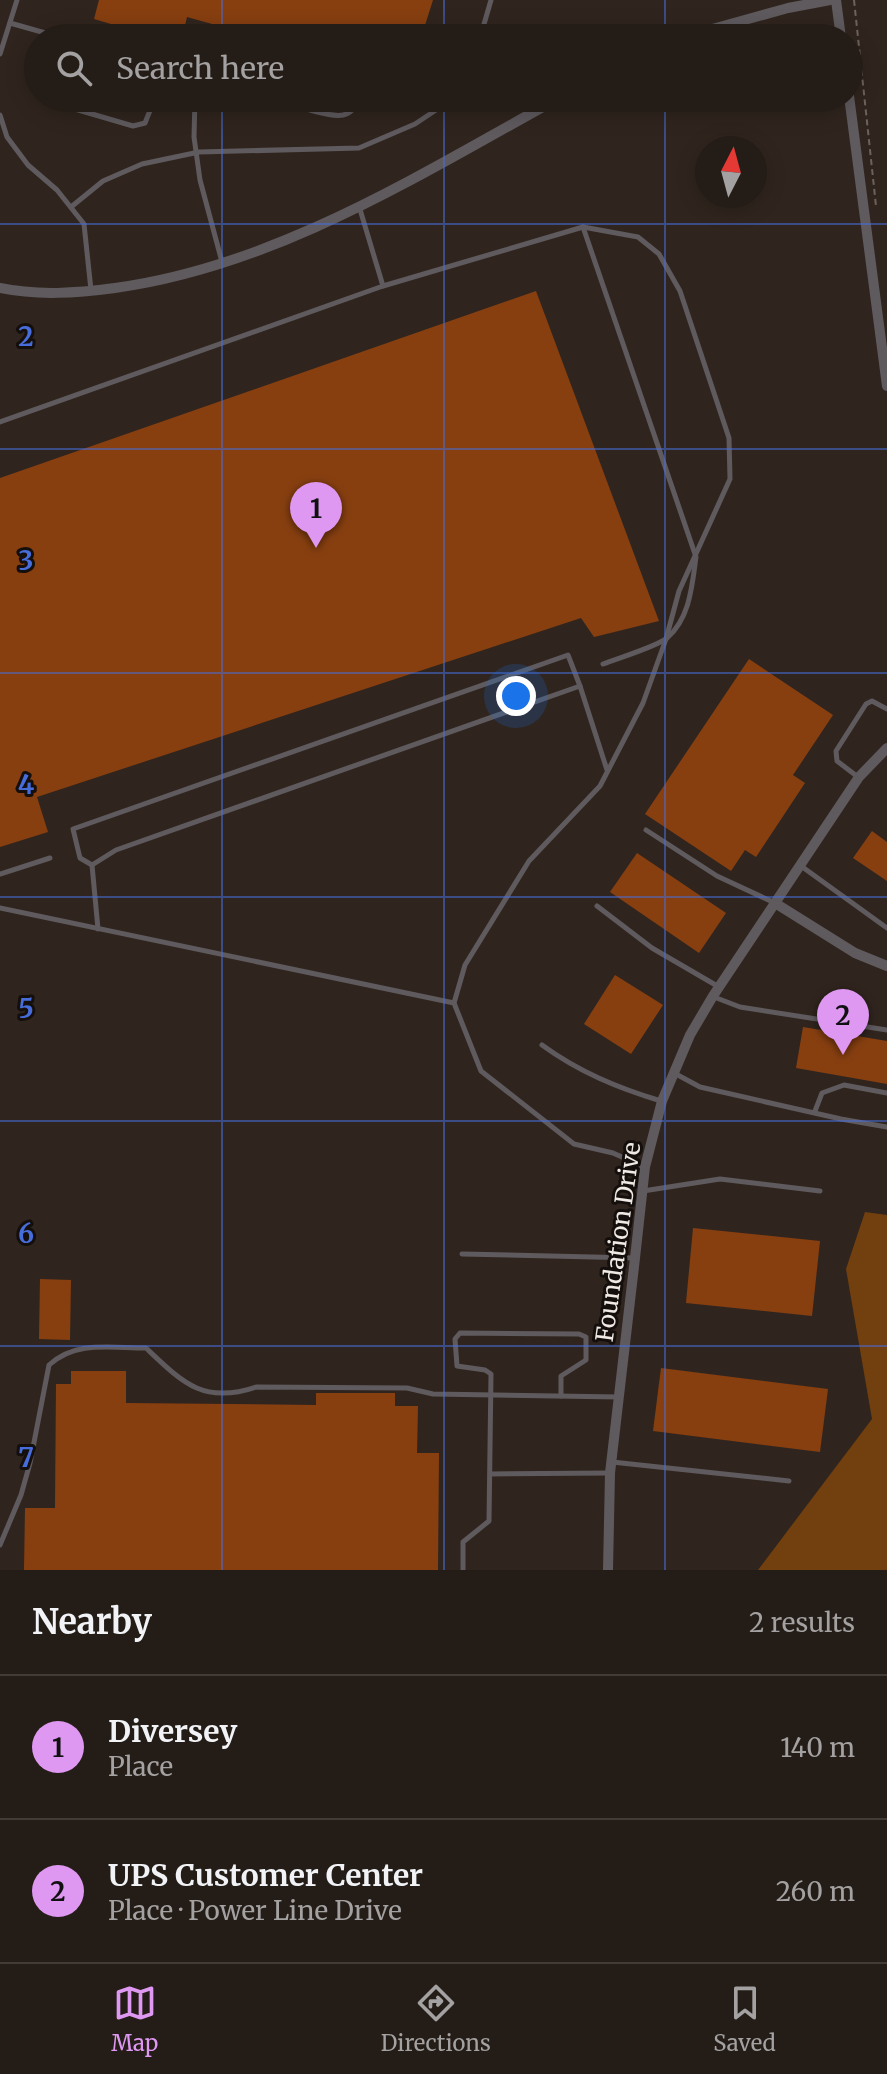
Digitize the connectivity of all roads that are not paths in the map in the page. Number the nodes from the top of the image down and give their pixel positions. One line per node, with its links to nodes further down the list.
1 (17, 0): 5 (lane)
2 (491, 0): 6 (lane)
3 (830, 0): 7 (street)
4 (836, 0): 8 (street)
5 (10, 23): 9 (lane); 10 (lane)
6 (484, 24)
7 (730, 24)
8 (839, 24)
9 (24, 27)
10 (0, 54)
11 (85, 112): 12 (lane)
12 (151, 112)
13 (195, 112): 20 (lane)
14 (324, 112): 15 (lane)
15 (349, 112)
16 (433, 112): 20 (lane)
17 (533, 112): 21 (street)
18 (851, 112): 28 (street)
19 (0, 115): 22 (lane)
20 (196, 152): 22 (lane); 24 (lane)
21 (359, 206): 24 (street); 25 (lane)
22 (71, 207): 27 (lane)
23 (583, 227): 25 (lane); 30 (lane); 30 (lane)
24 (223, 264): 27 (street)
25 (383, 286): 29 (lane)
26 (0, 288): 27 (street)
27 (91, 291)
28 (887, 386)
29 (0, 422)
30 (696, 557): 31 (lane); 31 (lane)
31 (666, 639): 32 (lane); 36 (lane)
32 (603, 664)
33 (580, 686): 36 (lane); 40 (lane); 40 (lane)
34 (887, 709): 37 (lane)
35 (887, 748): 37 (street, Foundation Drive)
36 (608, 771): 50 (lane)
37 (859, 777): 41 (street, Foundation Drive)
38 (646, 830): 43 (lane)
39 (50, 858): 42 (lane)
40 (92, 865): 47 (lane)
41 (800, 865): 43 (street, Foundation Drive); 46 (lane)
42 (0, 874)
43 (775, 903): 48 (street); 49 (street, Foundation Drive)
44 (597, 906): 49 (lane)
45 (0, 908): 47 (lane)
46 (887, 928)
47 (98, 929): 50 (lane)
48 (887, 966)
49 (716, 992): 51 (lane); 53 (street, Foundation Drive)
50 (454, 1003): 58 (lane)
51 (887, 1030)
52 (542, 1045): 55 (lane)
53 (673, 1072): 55 (street, Foundation Drive); 56 (lane)
54 (887, 1093): 56 (lane)
55 (662, 1101): 58 (street, Foundation Drive)
56 (815, 1111): 57 (lane)
57 (887, 1127)
58 (645, 1167): 59 (street, Foundation Drive)
59 (642, 1191): 60 (lane); 62 (street, Foundation Drive)
60 (820, 1191)
61 (462, 1254): 62 (lane)
62 (635, 1258): 65 (street, Foundation Drive)
63 (492, 1395): 64 (lane); 64 (lane); 67 (lane); 69 (lane)
64 (561, 1396): 65 (lane)
65 (619, 1397): 66 (street, Foundation Drive)
66 (611, 1467): 67 (lane); 68 (lane); 71 (street, Foundation Drive)
67 (490, 1474): 70 (lane)
68 (789, 1481)
69 (0, 1545)
70 (463, 1570)
71 (608, 1570)

